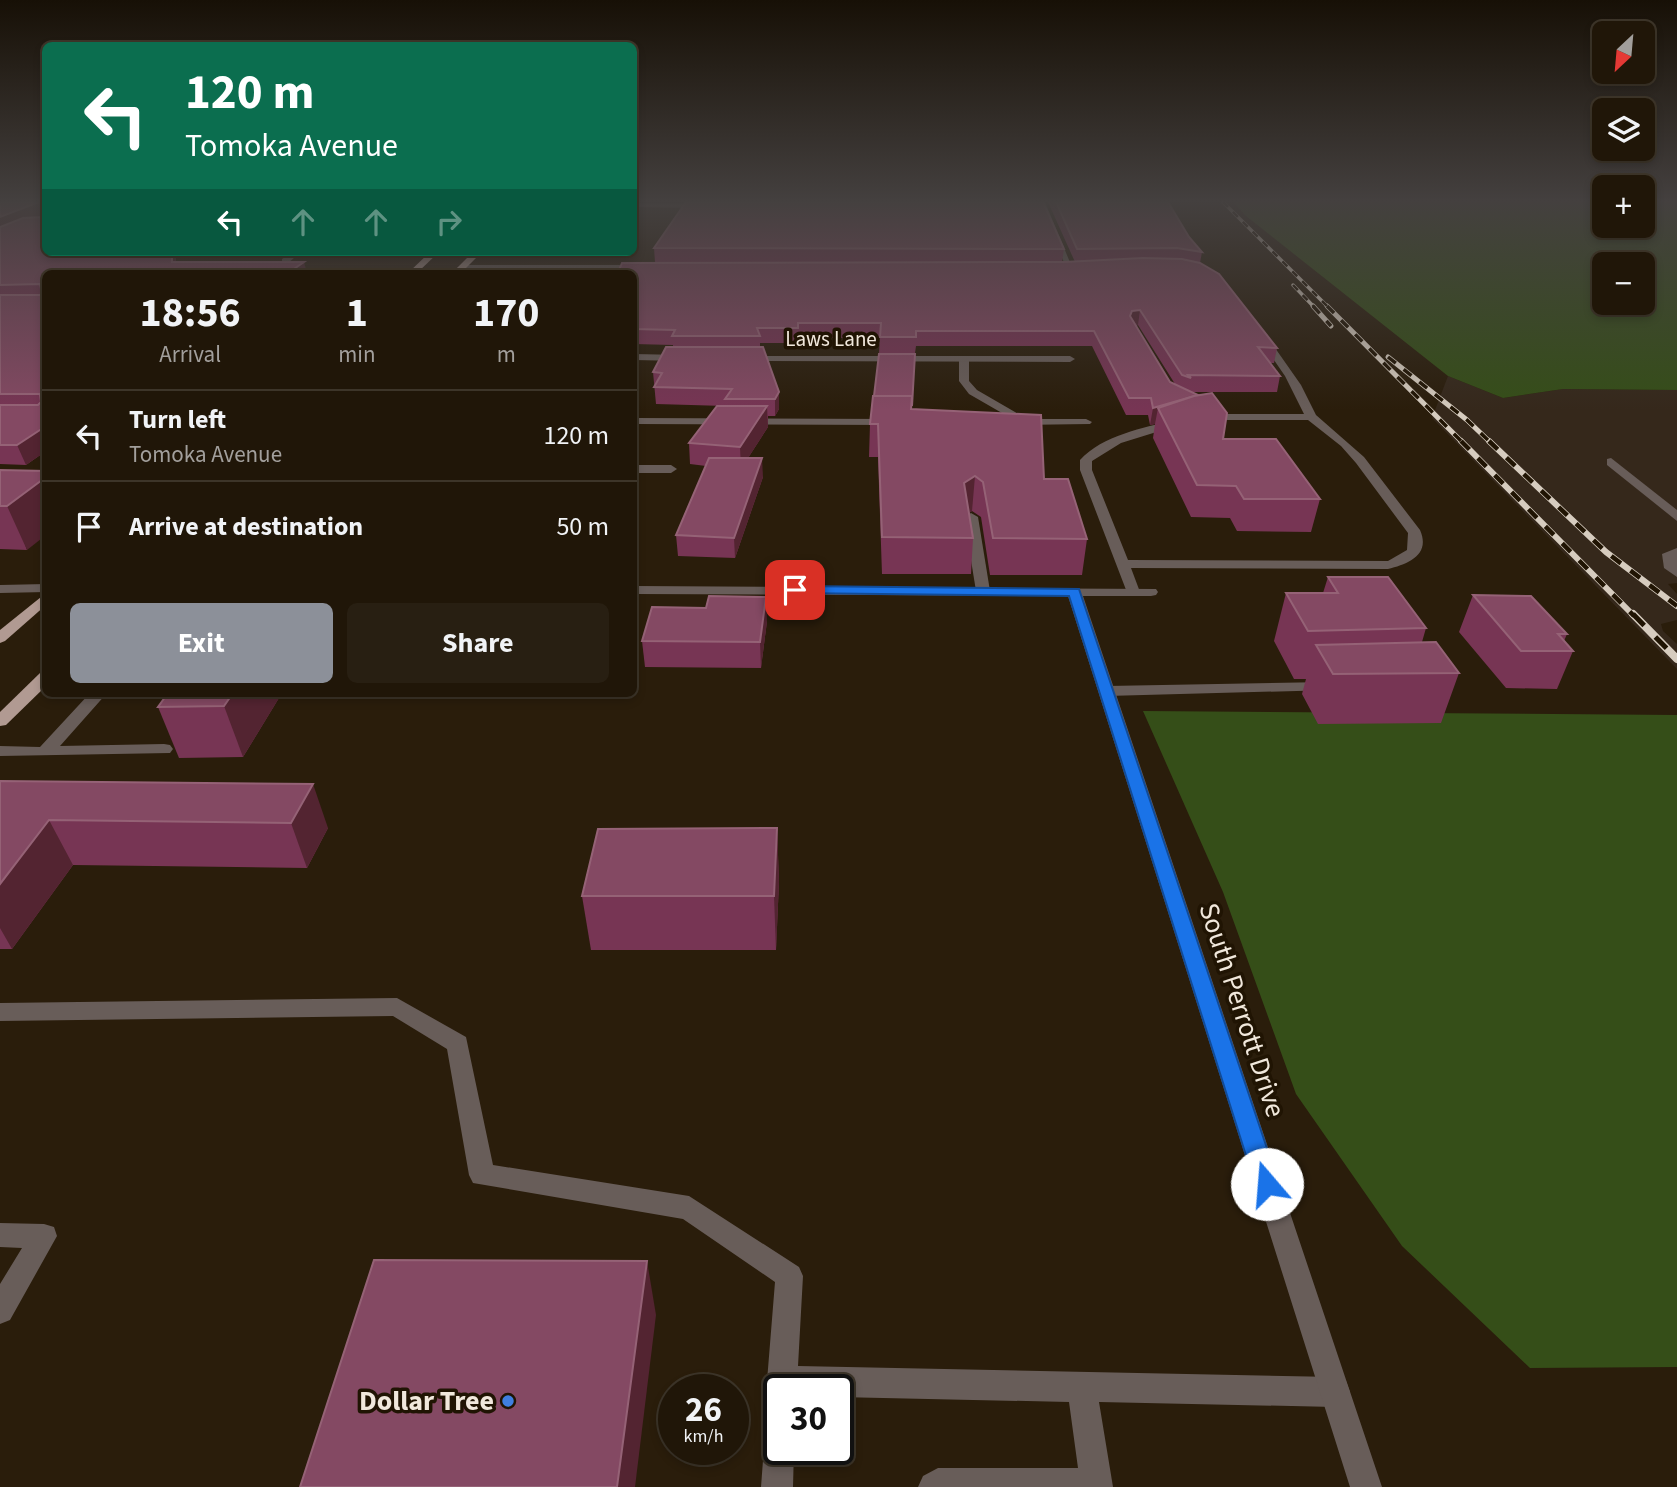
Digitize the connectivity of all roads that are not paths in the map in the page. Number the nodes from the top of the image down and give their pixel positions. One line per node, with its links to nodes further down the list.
1 (1257, 330): 9 (street)
2 (637, 357): 3 (street)
3 (688, 358)
4 (730, 358): 5 (street, Laws Lane)
5 (964, 359): 6 (street, Laws Lane); 13 (street)
6 (1070, 359)
7 (1198, 406): 8 (street)
8 (1222, 416): 9 (street); 21 (street)
9 (1311, 417): 21 (street)
10 (637, 421): 11 (street)
11 (899, 422)
12 (997, 422): 13 (street)
13 (1025, 422): 14 (street)
14 (1086, 422)
15 (1611, 463): 19 (street)
16 (637, 469): 17 (street)
17 (671, 470)
18 (971, 517): 26 (street)
19 (1677, 517)
20 (1677, 552): 22 (street)
21 (1122, 564): 28 (street)
22 (1677, 573)
23 (42, 588): 24 (street)
24 (0, 589)
25 (637, 590): 26 (street)
26 (983, 591): 27 (street)
27 (1074, 592): 28 (street); 34 (street, South Perrott Drive)
28 (1133, 592): 29 (street)
29 (1152, 592)
30 (42, 601): 31 (main road)
31 (0, 638)
32 (42, 680): 36 (main road)
33 (1340, 687): 34 (street)
34 (1107, 691): 46 (street, South Perrott Drive)
35 (95, 697): 39 (street)
36 (0, 721)
37 (164, 749): 39 (street)
38 (0, 751): 39 (street)
39 (46, 752)
40 (0, 1012): 43 (street)
41 (0, 1235): 42 (street)
42 (0, 1310)
43 (783, 1374)
44 (854, 1385): 45 (street)
45 (1082, 1387): 46 (street); 48 (street)
46 (1335, 1392): 51 (street, South Perrott Drive)
47 (778, 1465): 49 (street)
48 (1097, 1486): 50 (street)
49 (776, 1487)
50 (934, 1487)
51 (1366, 1487)

